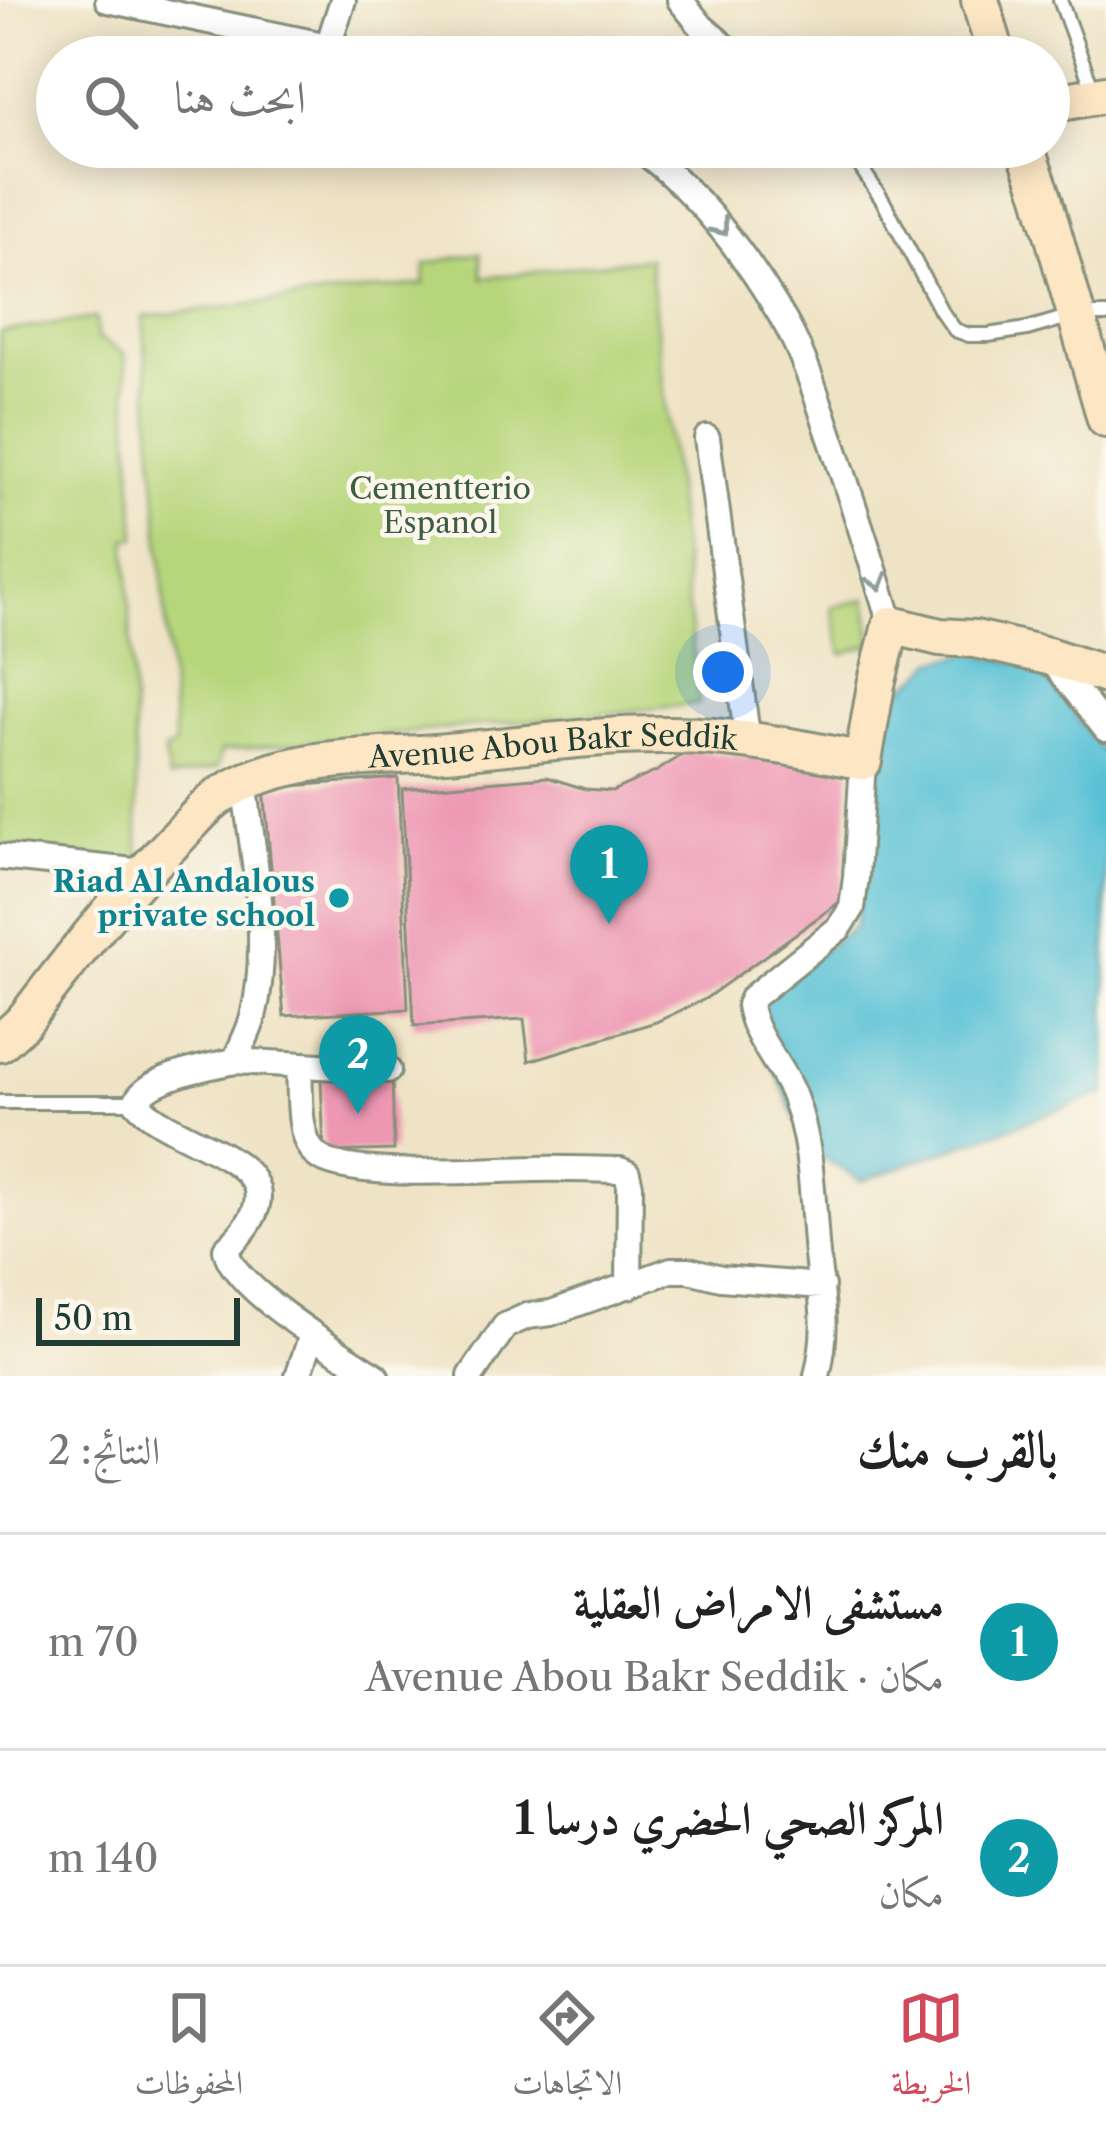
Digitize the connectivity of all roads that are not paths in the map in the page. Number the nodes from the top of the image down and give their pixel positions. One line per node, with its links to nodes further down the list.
1 (108, 0): 6 (street)
2 (344, 0): 7 (street)
3 (680, 0): 8 (street)
4 (980, 0): 9 (street)
5 (1060, 0): 10 (lane)
6 (280, 36)
7 (331, 36)
8 (715, 36)
9 (991, 36)
10 (1101, 95): 11 (street)
11 (1070, 100)
12 (666, 168): 18 (street, one-way to 18)
13 (864, 168): 15 (lane)
14 (1032, 168): 15 (street)
15 (1090, 315): 16 (street)
16 (1106, 419)
17 (707, 437): 22 (street)
18 (892, 625): 19 (street); 23 (street)
19 (1048, 656): 20 (street); 21 (street)
20 (1106, 674)
21 (1106, 730)
22 (748, 742): 23 (street, Avenue Abou Bakr Seddik); 24 (street, Avenue Abou Bakr Seddik)
23 (862, 761): 34 (street)
24 (244, 781): 26 (street, Avenue Abou Bakr Seddik); 28 (street)
25 (0, 857): 26 (street)
26 (143, 872): 27 (street, Avenue Abou Bakr Seddik)
27 (0, 1043)
28 (235, 1061): 29 (street); 32 (street)
29 (299, 1066): 30 (street); 33 (street)
30 (388, 1070)
31 (0, 1102): 32 (lane)
32 (136, 1102): 35 (street)
33 (629, 1286): 34 (street); 38 (street)
34 (822, 1286): 39 (street)
35 (312, 1336): 36 (street); 37 (street)
36 (298, 1376)
37 (376, 1376)
38 (471, 1376)
39 (817, 1376)

